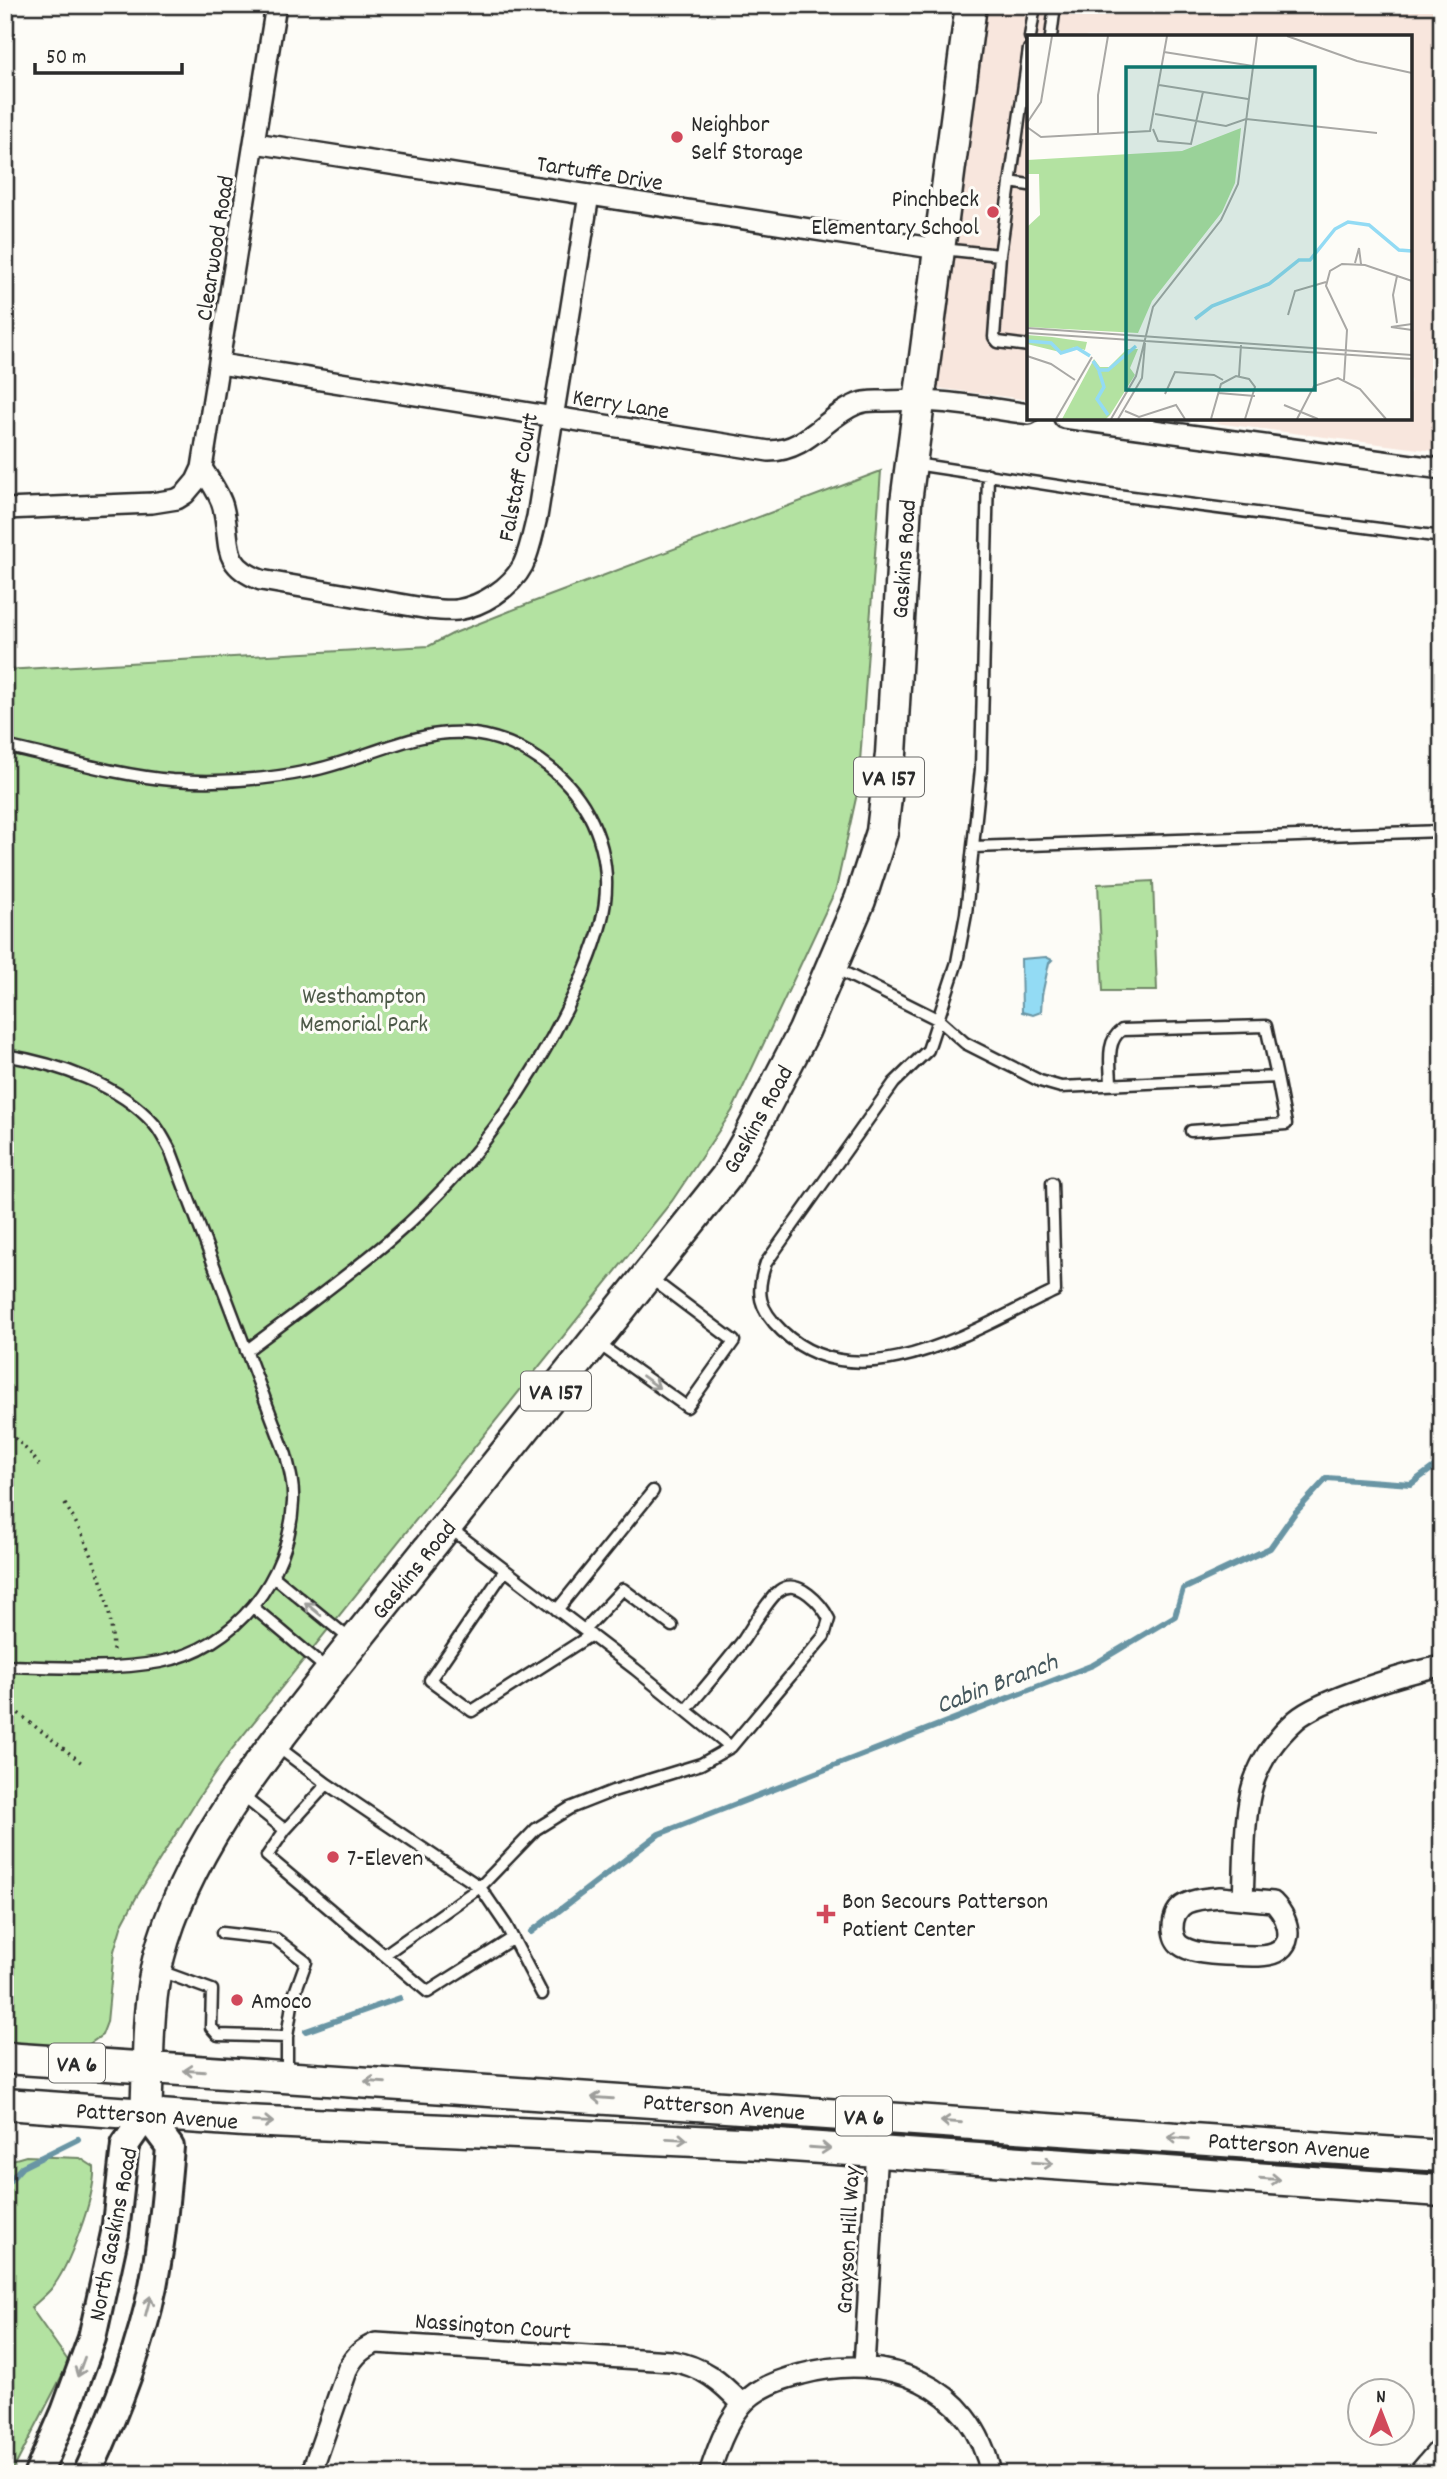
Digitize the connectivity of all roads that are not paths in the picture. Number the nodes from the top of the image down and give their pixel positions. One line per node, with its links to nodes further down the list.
1 (276, 5): 8 (street, Clearwood Road)
2 (971, 5): 12 (main road, Gaskins Road / VA 157)
3 (1035, 5): 5 (lane)
4 (1055, 5): 6 (lane)
5 (1030, 35)
6 (1051, 35)
7 (1027, 63): 9 (lane)
8 (255, 143): 11 (street, Tartuffe Drive); 15 (street, Clearwood Road)
9 (1010, 182): 10 (lane); 13 (lane)
10 (1027, 185)
11 (589, 195): 12 (street, Tartuffe Drive); 18 (street, Falstaff Court)
12 (938, 249): 13 (lane); 16 (main road, Gaskins Road / VA 157)
13 (1000, 255): 14 (lane)
14 (1027, 346)
15 (220, 364): 18 (street, Kerry Lane); 22 (street, Clearwood Road)
16 (919, 399): 17 (street, Kerry Lane); 18 (street, Kerry Lane); 21 (main road, Gaskins Road / VA 157)
17 (1027, 414)
18 (554, 417): 22 (street, Falstaff Court)
19 (1092, 420): 20 (street)
20 (1149, 424): 23 (street)
21 (911, 464): 24 (lane); 30 (main road, Gaskins Road / VA 157)
22 (202, 468): 25 (street, Clearwood Road)
23 (1442, 469)
24 (988, 474): 26 (lane); 29 (lane)
25 (5, 509)
26 (1442, 537)
27 (5, 746): 39 (lane)
28 (1442, 831): 29 (lane)
29 (973, 847): 31 (lane)
30 (832, 967): 31 (lane); 37 (main road, Gaskins Road / VA 157)
31 (939, 1020): 34 (lane); 36 (lane)
32 (5, 1055): 39 (lane)
33 (1277, 1077): 34 (lane); 34 (lane); 35 (lane)
34 (1111, 1085)
35 (1191, 1130)
36 (1052, 1183)
37 (648, 1276): 38 (main road, Gaskins Road / VA 157); 38 (lane, one-way to 37)
38 (596, 1342): 41 (main road, Gaskins Road / VA 157)
39 (246, 1351): 43 (lane)
40 (653, 1491): 45 (lane)
41 (447, 1527): 42 (lane); 48 (main road, Gaskins Road / VA 157)
42 (505, 1570): 45 (lane); 47 (lane)
43 (273, 1576): 44 (lane); 48 (lane, one-way to 43)
44 (253, 1607): 49 (lane); 51 (lane)
45 (558, 1610): 47 (lane)
46 (672, 1626): 47 (lane)
47 (587, 1633): 52 (lane)
48 (354, 1642): 51 (main road, Gaskins Road / VA 157)
49 (5, 1666)
50 (1442, 1666): 59 (street)
51 (330, 1672): 53 (main road, Gaskins Road / VA 157)
52 (686, 1710): 54 (lane); 54 (lane)
53 (274, 1744): 55 (lane); 56 (main road, Gaskins Road / VA 157)
54 (731, 1747): 58 (lane)
55 (327, 1784): 57 (lane); 58 (lane)
56 (240, 1793): 57 (lane); 63 (main road, Gaskins Road / VA 157)
57 (285, 1830): 62 (lane)
58 (480, 1887): 61 (lane); 62 (lane)
59 (1243, 1899): 59 (street)
60 (222, 1934): 65 (lane)
61 (513, 1938): 62 (lane); 64 (lane)
62 (384, 1955)
63 (156, 1970): 65 (lane); 67 (main road, Gaskins Road / VA 157)
64 (542, 1994)
65 (287, 2037): 68 (lane)
66 (5, 2058): 67 (main road, Patterson Avenue / VA 6)
67 (149, 2068): 68 (main road, Patterson Avenue / VA 6, one-way to 67); 70 (main road, North Gaskins Road / VA 157)
68 (287, 2077): 71 (main road, Patterson Avenue / VA 6, one-way to 68)
69 (5, 2104): 70 (main road, Patterson Avenue / VA 6)
70 (146, 2115): 72 (main road, Patterson Avenue / VA 6, one-way to 72); 78 (main road, North Gaskins Road, one-way to 78); 79 (main road, North Gaskins Road, one-way to 70)
71 (879, 2117): 72 (street, Grayson Hill Way); 73 (main road, Patterson Avenue / VA 6, one-way to 71)
72 (877, 2152): 74 (main road, Patterson Avenue / VA 6, one-way to 74); 75 (street, Grayson Hill Way)
73 (1442, 2156)
74 (1442, 2191)
75 (864, 2366): 76 (street); 82 (street)
76 (743, 2404): 80 (street, Nassington Court); 81 (street)
77 (1442, 2446): 83 (street)
78 (38, 2474)
79 (87, 2474)
80 (312, 2474)
81 (709, 2474)
82 (990, 2474)
83 (1418, 2474)

